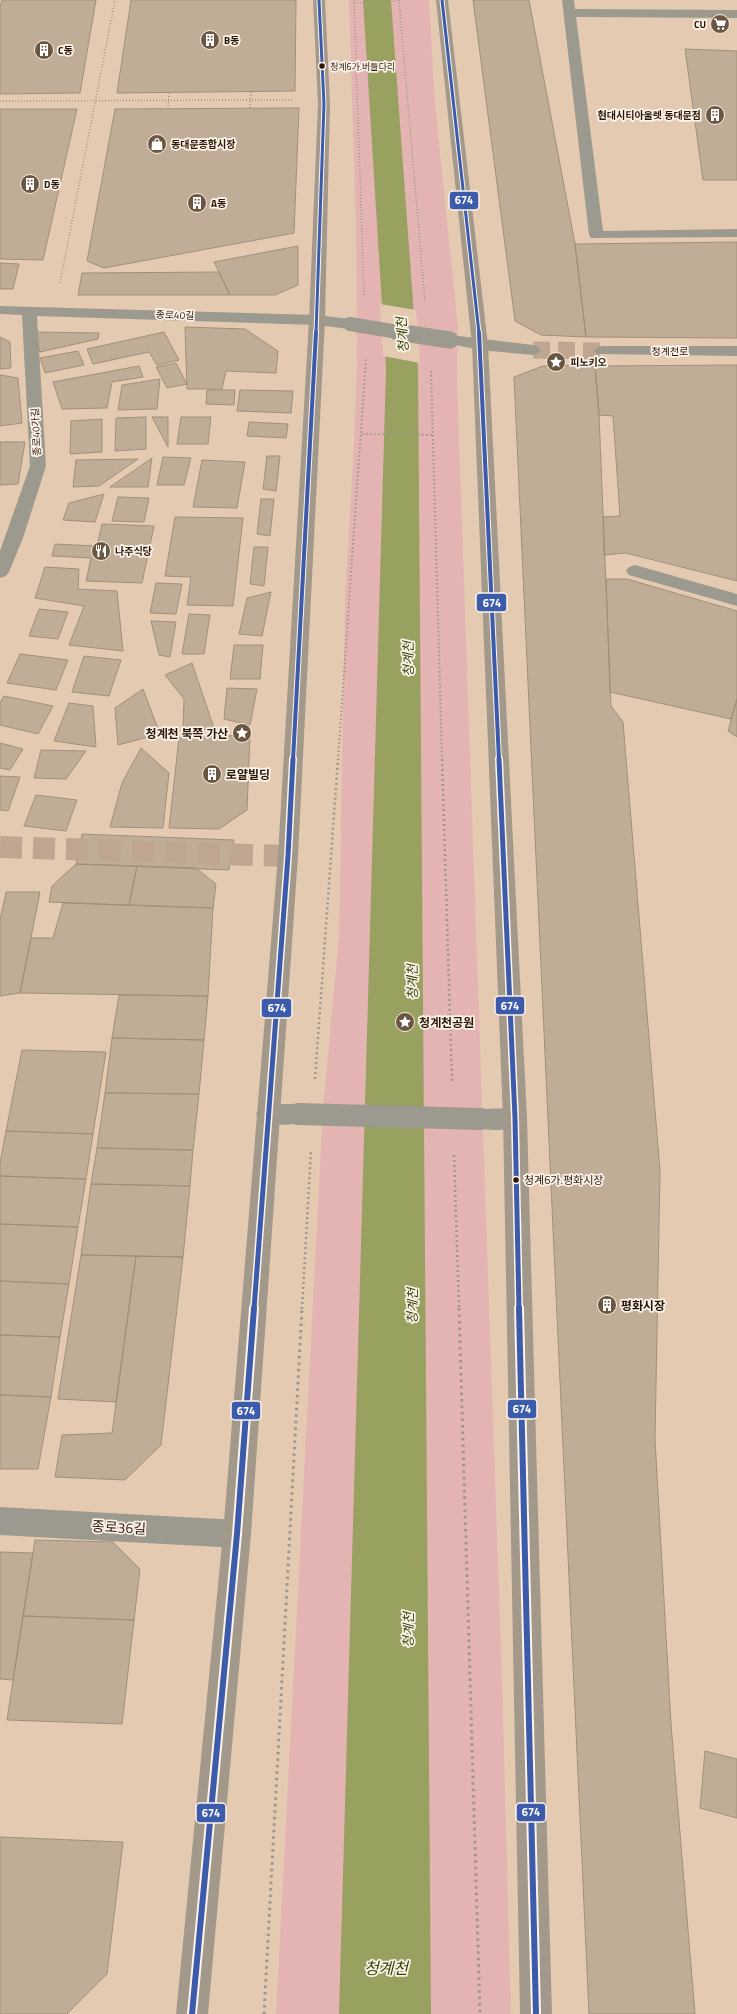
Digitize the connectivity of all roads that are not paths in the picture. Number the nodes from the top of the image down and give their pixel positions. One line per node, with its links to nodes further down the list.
1 (319, 0): 8 (main road)
2 (442, 0): 9 (main road)
3 (569, 6): 4 (street); 5 (street)
4 (737, 14)
5 (737, 233)
6 (0, 310): 7 (street, 종로40길)
7 (29, 310): 8 (street, 종로40길); 14 (street, 종로40가길)
8 (316, 320): 9 (street, 종로40길, bridge); 16 (main road)
9 (480, 345): 10 (street); 17 (main road)
10 (533, 350)
11 (602, 350): 12 (street, 청계천로)
12 (737, 352)
13 (635, 571): 15 (street)
14 (0, 572)
15 (737, 600)
16 (268, 1114): 17 (street, bridge); 19 (main road)
17 (515, 1118): 21 (main road)
18 (0, 1521): 19 (street, 종로36길)
19 (237, 1534): 20 (main road)
20 (192, 2014)
21 (536, 2014)

